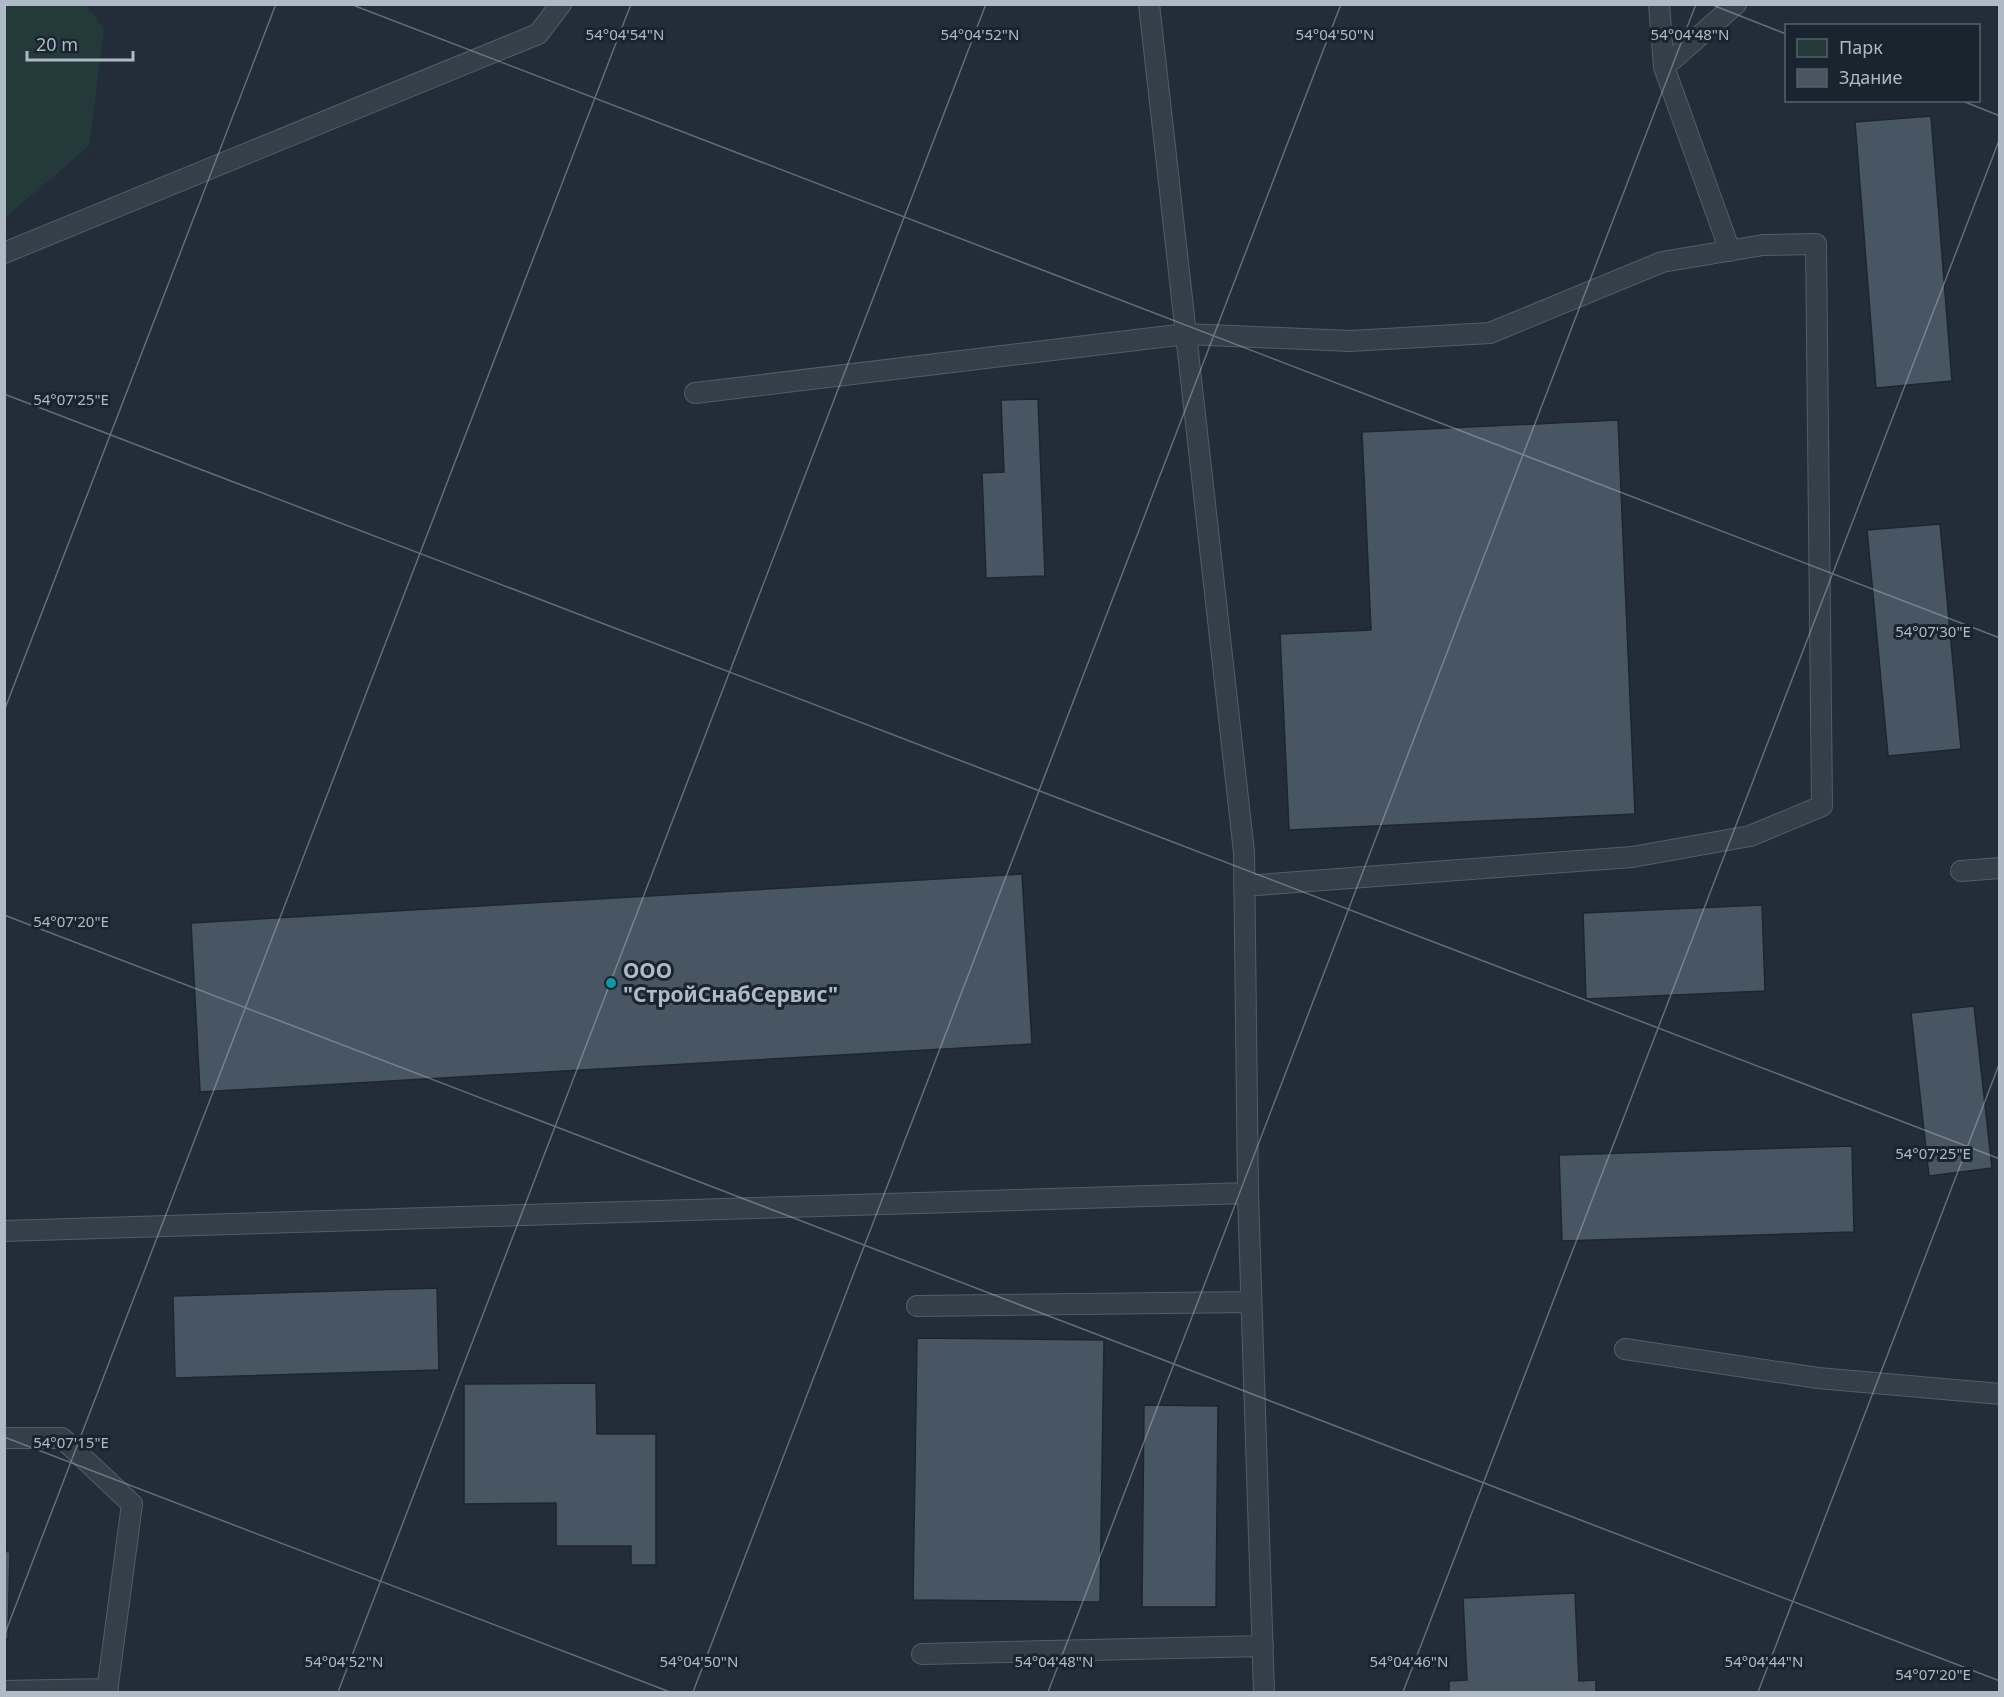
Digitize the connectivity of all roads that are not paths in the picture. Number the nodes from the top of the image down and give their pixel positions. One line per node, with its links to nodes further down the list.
1 (561, 4): 7 (lane)
2 (1149, 4): 8 (lane)
3 (1659, 4): 5 (lane)
4 (1736, 4): 5 (lane)
5 (1664, 67): 6 (lane)
6 (1730, 251): 8 (lane); 12 (lane)
7 (4, 253)
8 (1186, 334): 9 (lane); 12 (lane)
9 (695, 393)
10 (2000, 868): 11 (lane)
11 (1961, 871)
12 (1244, 886): 13 (lane)
13 (1248, 1193): 14 (lane); 15 (lane)
14 (4, 1231)
15 (1251, 1302): 16 (lane); 20 (lane)
16 (917, 1306)
17 (1625, 1349): 18 (lane)
18 (2000, 1394)
19 (4, 1438): 22 (lane)
20 (1263, 1646): 21 (lane); 24 (lane)
21 (922, 1654)
22 (108, 1690): 23 (lane)
23 (4, 1691)
24 (1264, 1692)

